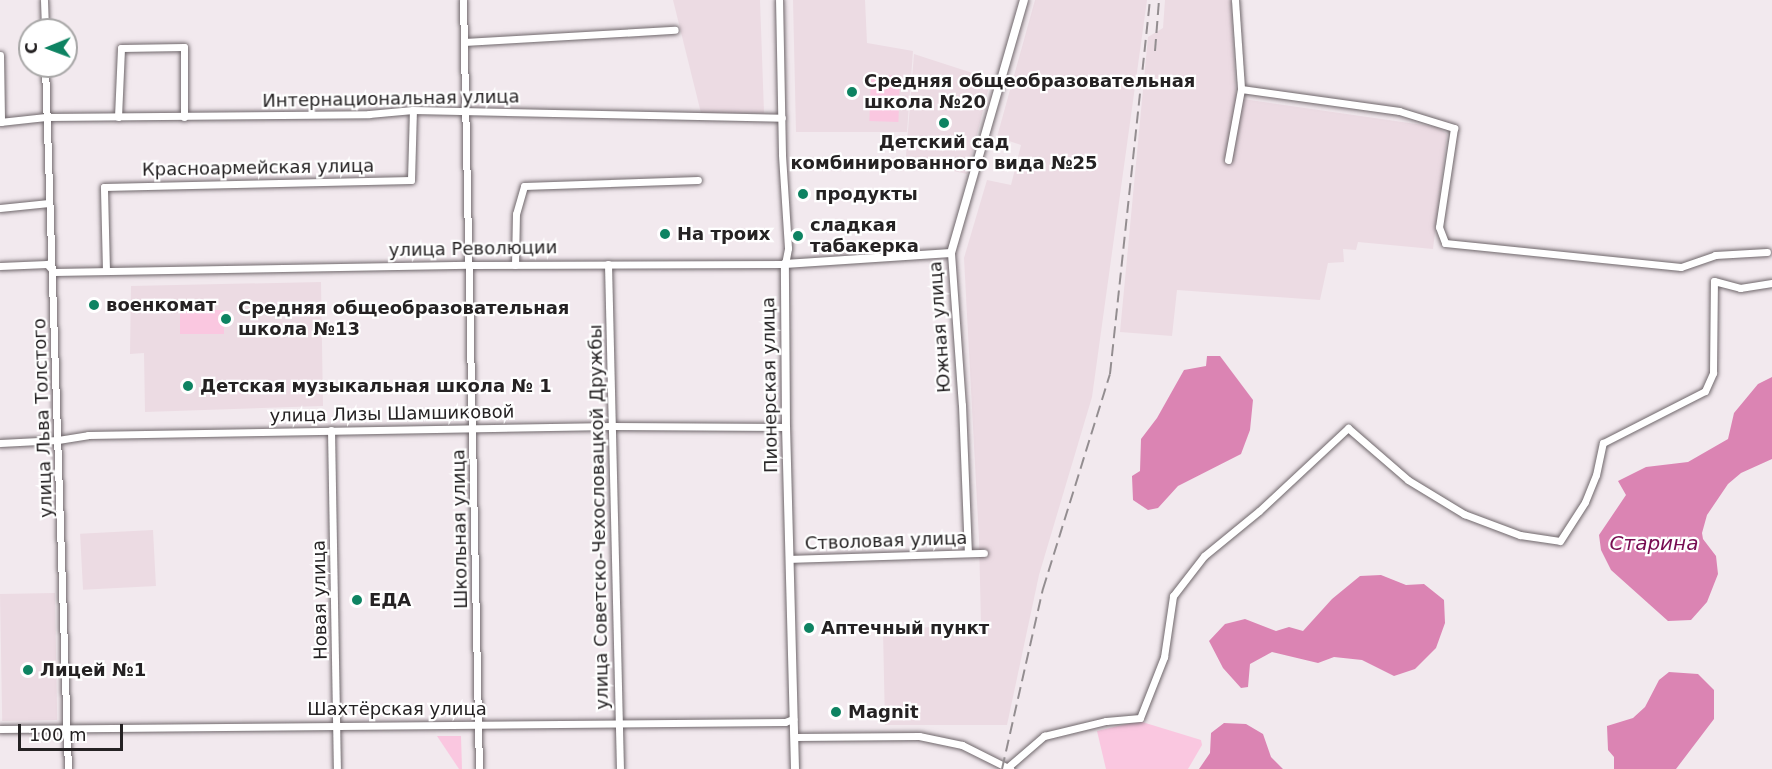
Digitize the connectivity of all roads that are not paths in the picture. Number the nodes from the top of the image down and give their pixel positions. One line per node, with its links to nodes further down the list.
1 (44, 0): 6 (street)
2 (462, 0): 8 (street, Школьная улица)
3 (779, 0): 17 (street, Пионерская улица)
4 (1023, 0): 24 (street, Южная улица)
5 (1235, 0): 11 (street)
6 (45, 18)
7 (675, 30): 8 (street)
8 (464, 42): 13 (street, Школьная улица)
9 (0, 55): 18 (street)
10 (45, 78): 14 (street, улица Льва Толстого)
11 (1241, 89): 19 (street); 23 (street)
12 (413, 110): 13 (street, Интернациональная улица); 16 (street, Интернациональная улица); 30 (street, Красноармейская улица)
13 (465, 111): 17 (street, Интернациональная улица); 27 (street, Школьная улица)
14 (46, 117): 15 (street, Интернациональная улица); 18 (street, Интернациональная улица); 21 (street, улица Льва Толстого)
15 (118, 117): 16 (street, Интернациональная улица); 16 (street)
16 (184, 117)
17 (782, 118): 26 (street, Пионерская улица)
18 (0, 122)
19 (1228, 160)
20 (698, 180): 28 (street)
21 (49, 202): 22 (street); 31 (street, улица Льва Толстого)
22 (0, 208)
23 (1767, 252)
24 (951, 253): 26 (street, улица Революции); 39 (street, Южная улица)
25 (608, 264): 26 (street, улица Революции); 28 (street, улица Революции); 33 (street, улица Советско-Чехословацкой Дружбы)
26 (785, 264): 34 (street, Пионерская улица)
27 (469, 265): 28 (street, улица Революции); 30 (street, улица Революции); 35 (street, Школьная улица)
28 (515, 265)
29 (0, 266): 31 (street, улица Революции)
30 (106, 271): 31 (street, улица Революции)
31 (54, 272): 37 (street, улица Льва Толстого)
32 (1772, 283): 49 (street)
33 (611, 426): 34 (street, улица Лизы Шамшиковой); 35 (street, улица Лизы Шамшиковой); 43 (street, улица Советско-Чехословацкой Дружбы)
34 (786, 427): 41 (street, Пионерская улица)
35 (473, 428): 36 (street, улица Лизы Шамшиковой); 45 (street, Школьная улица)
36 (331, 430): 37 (street, улица Лизы Шамшиковой); 44 (street, Новая улица)
37 (58, 440): 38 (street, улица Лизы Шамшиковой); 47 (street, улица Льва Толстого)
38 (0, 443)
39 (968, 553): 40 (street, Стволовая улица); 41 (street, Стволовая улица)
40 (984, 553)
41 (790, 559): 42 (street, Пионерская улица)
42 (793, 719): 43 (street, Шахтёрская улица); 48 (street, Пионерская улица)
43 (618, 722): 45 (street, Шахтёрская улица); 53 (street, улица Советско-Чехословацкой Дружбы)
44 (337, 724): 45 (street, Шахтёрская улица); 47 (street, Шахтёрская улица); 51 (street, Новая улица)
45 (478, 724): 52 (street, Школьная улица)
46 (0, 729): 47 (street, Шахтёрская улица)
47 (67, 729): 50 (street, улица Льва Толстого)
48 (795, 736): 49 (street); 54 (street, Пионерская улица)
49 (1007, 767)
50 (68, 769)
51 (337, 769)
52 (479, 769)
53 (620, 769)
54 (795, 769)

